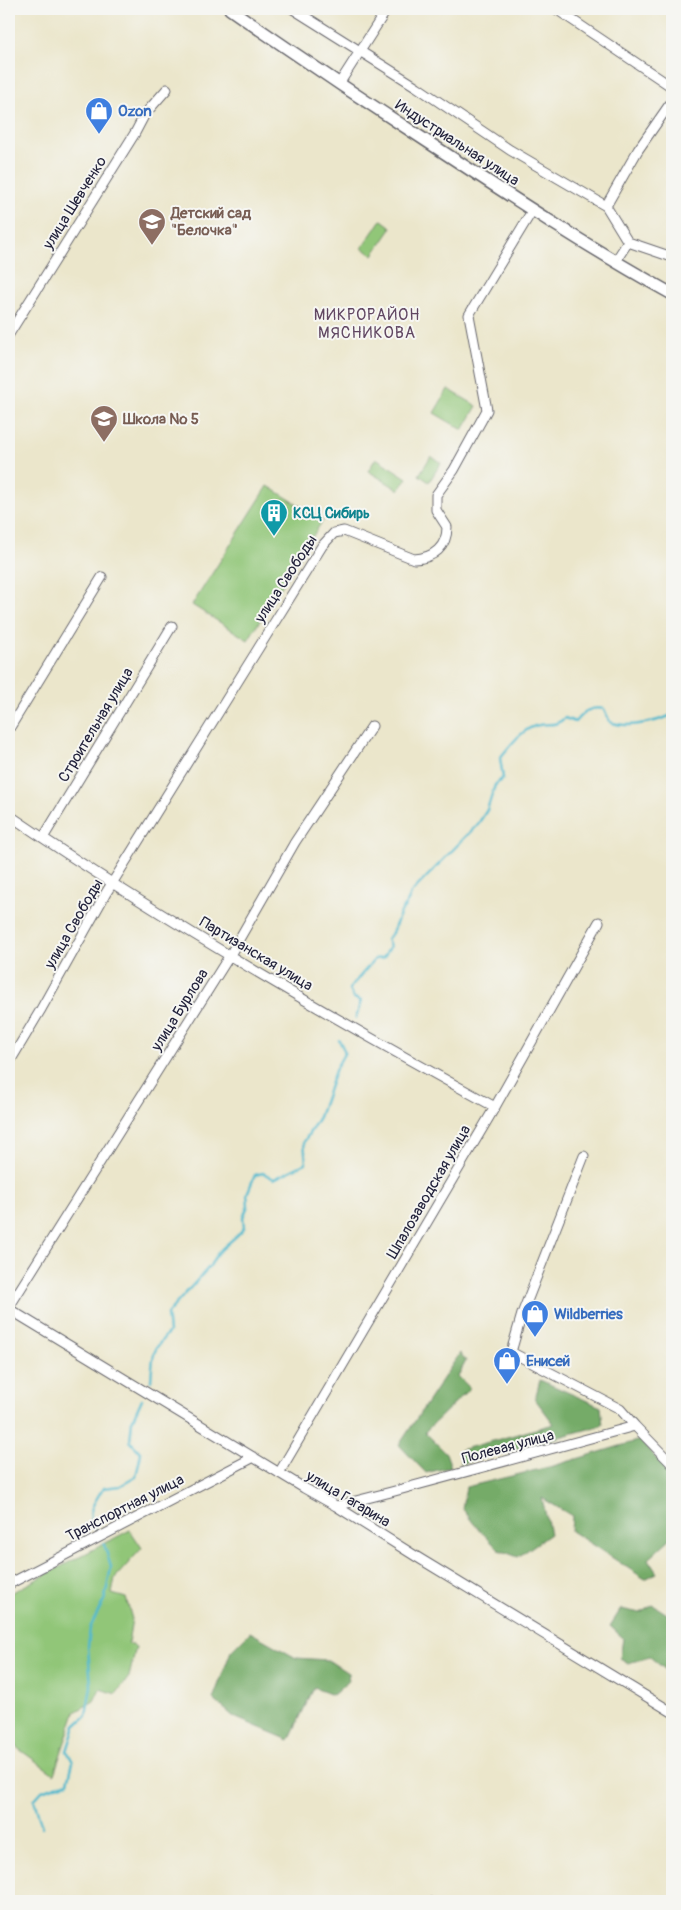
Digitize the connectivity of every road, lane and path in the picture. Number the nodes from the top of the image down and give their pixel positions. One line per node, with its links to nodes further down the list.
1 (230, 9): 6 (street, Индустриальная улица)
2 (293, 9): 5 (street, Индустриальная улица)
3 (387, 9): 5 (street)
4 (556, 9): 7 (street)
5 (360, 52): 6 (street); 10 (street, Индустриальная улица)
6 (339, 84): 11 (street, Индустриальная улица)
7 (672, 87)
8 (167, 89): 16 (street, улица Шевченко)
9 (672, 101): 10 (street)
10 (606, 206): 12 (street)
11 (532, 211): 14 (street, Индустриальная улица); 23 (street, улица Свободы)
12 (628, 242): 13 (street); 14 (street)
13 (672, 257)
14 (615, 262): 15 (street, Индустриальная улица)
15 (672, 294)
16 (9, 334)
17 (102, 577): 20 (street)
18 (172, 626): 22 (street, Строительная улица)
19 (372, 726): 25 (street, улица Бурлова)
20 (9, 729)
21 (9, 815): 22 (street, Партизанская улица)
22 (43, 838): 23 (street, Партизанская улица)
23 (113, 883): 25 (street, Партизанская улица); 26 (street, улица Свободы)
24 (599, 922): 27 (street, Шпалозаводская улица)
25 (230, 955): 27 (street, Партизанская улица); 29 (street, улица Бурлова)
26 (9, 1063)
27 (495, 1107): 33 (street, Шпалозаводская улица)
28 (584, 1156): 30 (street)
29 (9, 1308): 31 (street, улица Гагарина)
30 (635, 1426): 32 (street); 34 (street, Полевая улица)
31 (254, 1457): 33 (street, улица Гагарина); 35 (street, Транспортная улица)
32 (672, 1464)
33 (279, 1473): 34 (street, улица Гагарина)
34 (336, 1506): 36 (street, улица Гагарина)
35 (9, 1584)
36 (672, 1712)

